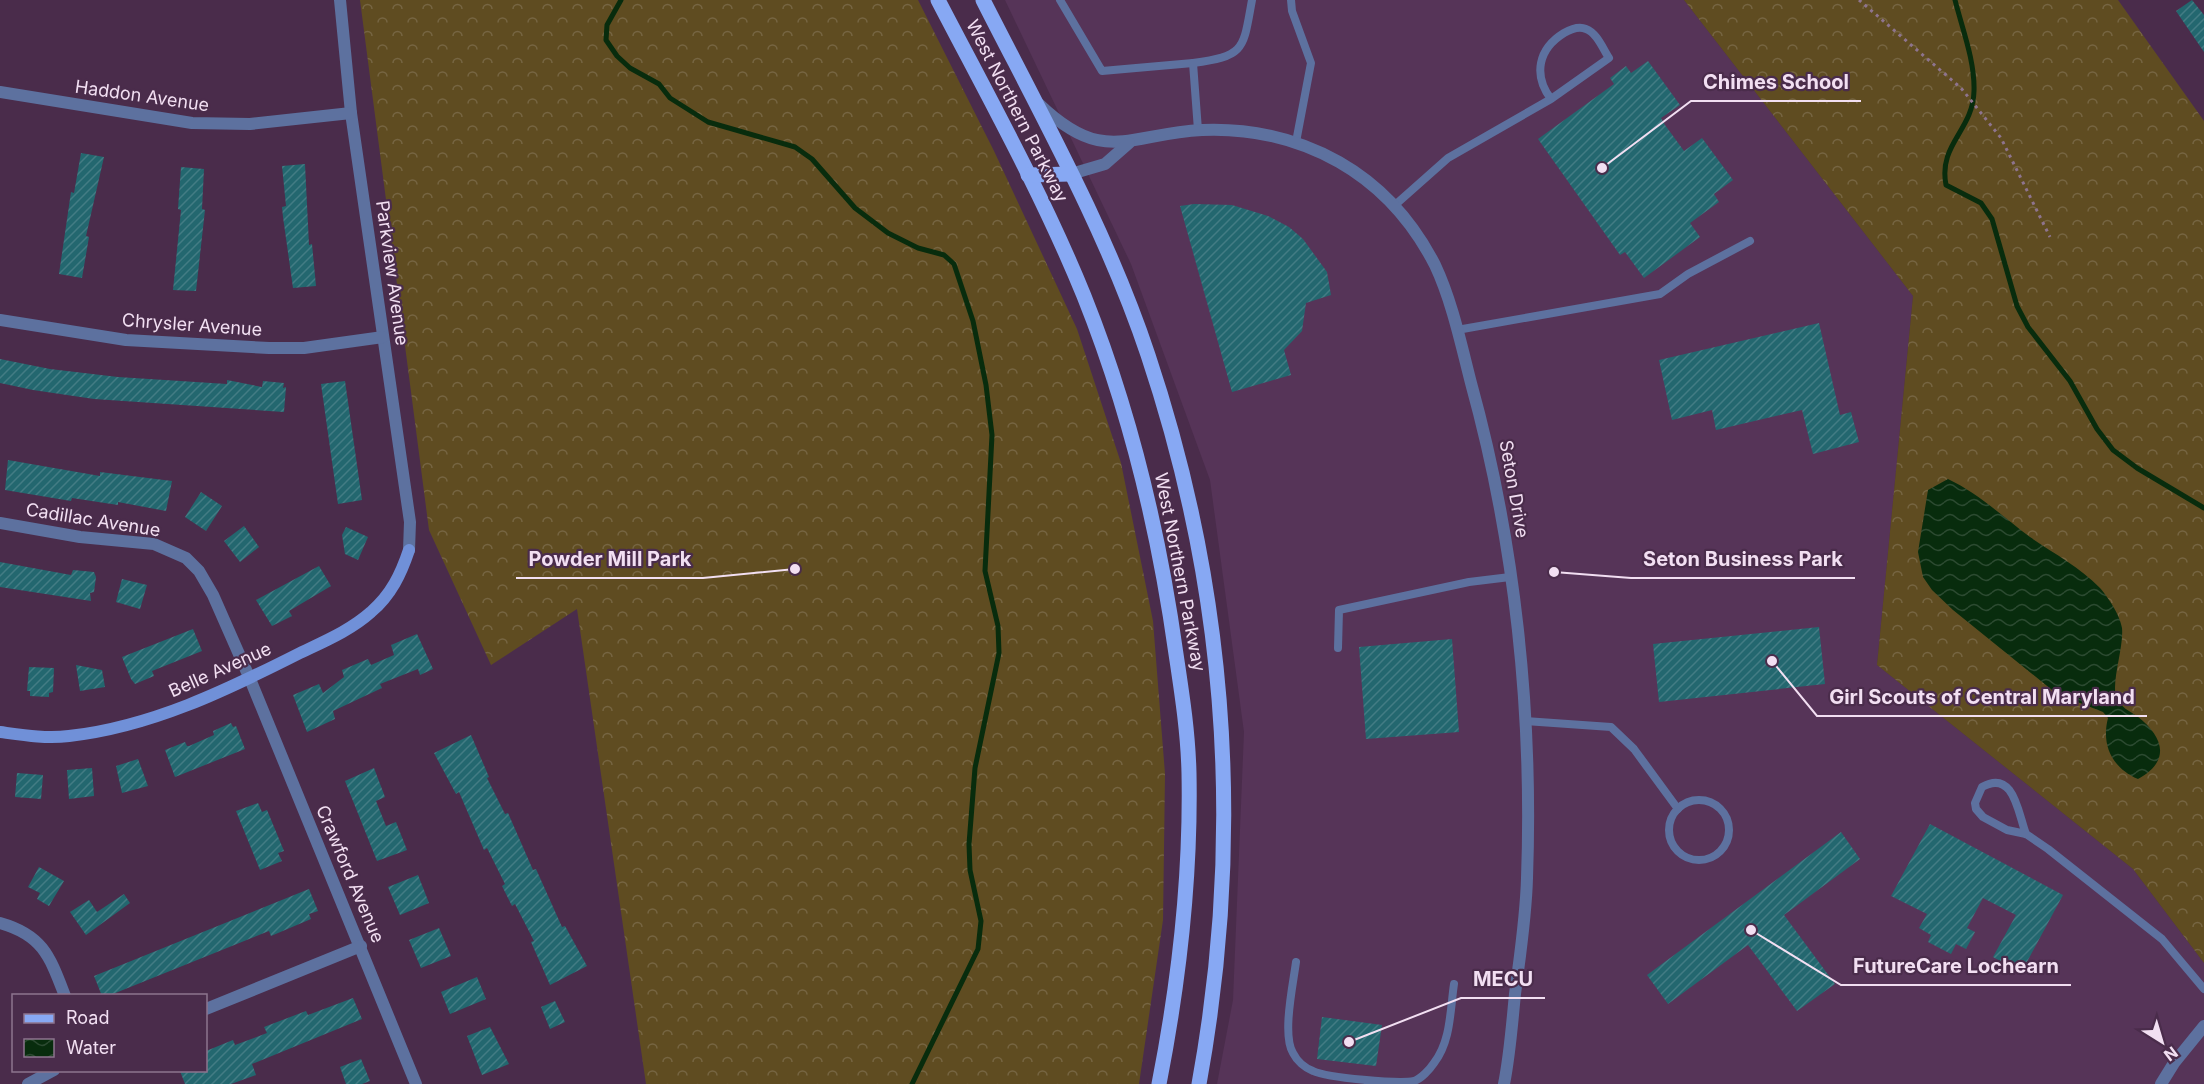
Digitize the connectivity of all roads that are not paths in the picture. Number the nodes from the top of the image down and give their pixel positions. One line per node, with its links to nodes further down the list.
1 (340, 0): 11 (street, Parkview Avenue)
2 (938, 0): 16 (main road, West Northern Parkway)
3 (983, 0): 9 (main road, West Northern Parkway)
4 (1060, 0): 7 (lane)
5 (1252, 0): 7 (lane)
6 (1291, 0): 13 (lane)
7 (1193, 63): 12 (lane)
8 (0, 92): 11 (street, Haddon Avenue)
9 (1034, 99): 14 (street, Seton Drive); 15 (main road, West Northern Parkway)
10 (1551, 99): 10 (lane); 17 (lane)
11 (351, 113): 21 (street, Parkview Avenue)
12 (1198, 130): 13 (street, Seton Drive); 14 (street, Seton Drive)
13 (1296, 142): 17 (street, Seton Drive)
14 (1129, 143): 15 (street)
15 (1071, 174): 16 (main road); 39 (main road, West Northern Parkway)
16 (1028, 175): 43 (main road, West Northern Parkway)
17 (1395, 205): 20 (street, Seton Drive)
18 (1750, 242): 20 (lane)
19 (0, 320): 21 (street, Chrysler Avenue)
20 (1457, 330): 24 (street, Seton Drive)
21 (383, 337): 23 (street, Parkview Avenue)
22 (0, 523): 26 (street, Cadillac Avenue)
23 (409, 550): 26 (street, Belle Avenue)
24 (1510, 577): 25 (lane); 27 (street, Seton Drive)
25 (1338, 648)
26 (250, 679): 28 (street, Belle Avenue); 32 (street, Crawford Avenue)
27 (1525, 721): 29 (lane); 46 (street, Seton Drive)
28 (0, 732)
29 (1678, 809): 29 (lane)
30 (2026, 834): 30 (lane); 35 (lane)
31 (0, 923): 36 (street)
32 (361, 946): 37 (street); 42 (street, Crawford Avenue)
33 (1296, 963): 34 (lane)
34 (1454, 984)
35 (2204, 989)
36 (64, 994)
37 (207, 1009)
38 (2204, 1026): 47 (street)
39 (1204, 1054): 44 (main road, West Northern Parkway); 45 (main road)
40 (52, 1072): 41 (street)
41 (28, 1084)
42 (416, 1084)
43 (1159, 1084)
44 (1199, 1084)
45 (1211, 1084)
46 (1504, 1084)
47 (2162, 1084)

